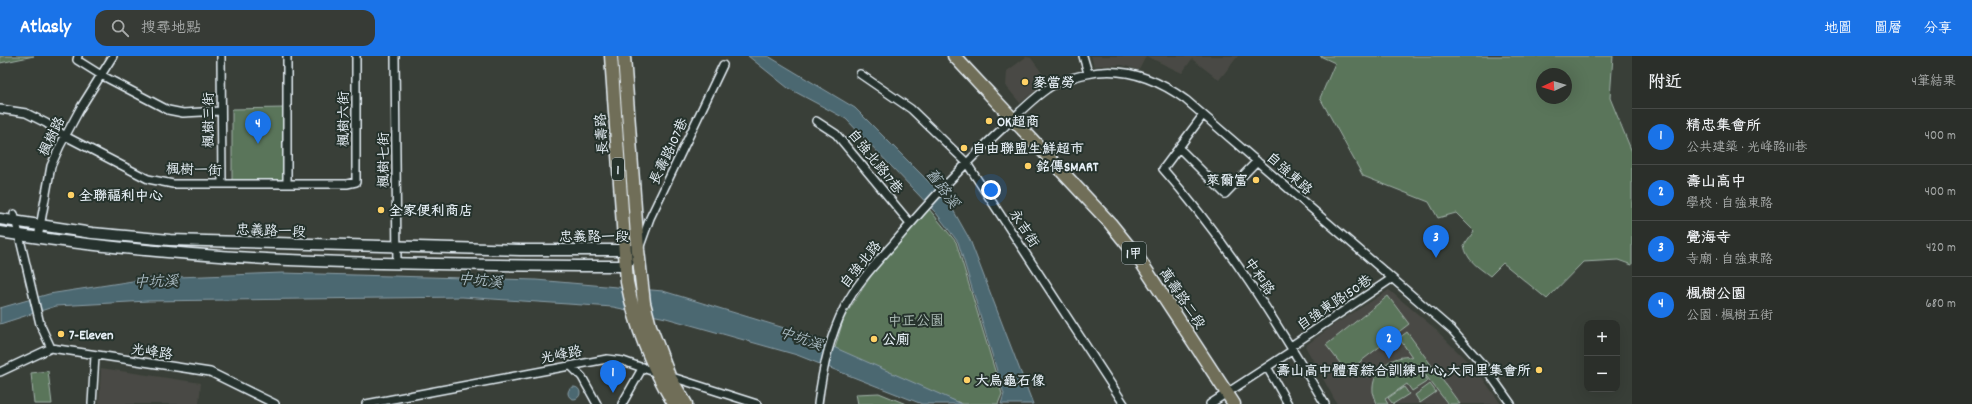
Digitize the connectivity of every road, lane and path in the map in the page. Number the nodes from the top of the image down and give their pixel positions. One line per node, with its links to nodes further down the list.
1 (113, 56): 14 (street, 楓樹路)
2 (221, 56): 16 (street, 楓樹三街)
3 (287, 56): 26 (street)
4 (356, 56): 24 (street, 楓樹六街)
5 (396, 56): 34 (street, 楓樹七街)
6 (611, 56): 36 (main road, 長壽路 / 1)
7 (624, 56): 35 (main road, 長壽路 / 1)
8 (954, 56): 18 (main road, 萬壽路二段 / 1甲)
9 (1083, 56): 12 (street)
10 (78, 58): 14 (street)
11 (723, 65): 35 (street, 長壽路107巷)
12 (1088, 73): 17 (street, 自強東路); 18 (street, 自強東路)
13 (860, 74): 23 (street, 永吉街)
14 (101, 75): 16 (street); 20 (street, 楓樹路)
15 (0, 109): 20 (street, 楓樹一街)
16 (221, 111): 25 (street, 楓樹三街)
17 (1203, 115): 21 (street); 22 (street, 自強東路)
18 (1012, 119): 23 (street); 49 (main road, 萬壽路二段 / 1甲)
19 (816, 121): 29 (street, 自強北路17巷)
20 (65, 136): 25 (street, 楓樹一街); 30 (street, 楓樹路)
21 (1178, 148): 22 (street); 41 (street, 中和路)
22 (1257, 161): 39 (street, 自強東路)
23 (966, 162): 29 (street, 自強北路); 59 (street, 永吉街)
24 (356, 182): 26 (street, 楓樹一街)
25 (222, 184): 26 (street, 楓樹一街)
26 (287, 184)
27 (15, 218): 28 (main road, 忠義路一段); 30 (main road, 忠義路一段); 32 (street)
28 (0, 219)
29 (910, 224): 58 (street, 自強北路)
30 (40, 225): 33 (street, 楓樹路); 34 (main road, 忠義路一段)
31 (0, 232): 32 (main road, 忠義路一段)
32 (19, 235): 33 (main road, 忠義路一段); 40 (street)
33 (38, 238): 37 (main road, 忠義路一段)
34 (397, 246): 36 (main road, 忠義路一段); 37 (street, 楓樹七街)
35 (638, 250): 36 (main road, 忠義路一段); 38 (main road, 忠義路一段); 48 (main road, 長壽路 / 1)
36 (624, 251): 38 (main road, 長壽路 / 1)
37 (397, 264): 38 (main road, 忠義路一段)
38 (625, 266): 47 (main road, 長壽路 / 1)
39 (1391, 279): 41 (street, 自強東路150巷); 64 (street, 自強東路)
40 (51, 348): 42 (street, 光峰路); 46 (street)
41 (1292, 348): 45 (street, 自強東路150巷); 63 (street, 中和路)
42 (95, 356): 50 (street); 51 (street, 光峰路)
43 (571, 366): 44 (street, 光峰路); 52 (street, 光峰路); 53 (street)
44 (643, 367): 47 (street, 光峰路); 54 (street)
45 (1267, 367): 49 (street, 自強東路150巷); 62 (street)
46 (0, 372)
47 (655, 372): 48 (street, 光峰路); 55 (main road, 1)
48 (669, 376): 56 (main road, 1); 57 (street, 光峰路)
49 (1227, 392): 60 (street, 自強東路150巷); 61 (main road, 萬壽路二段 / 1甲)
50 (92, 404)
51 (275, 404)
52 (366, 404)
53 (597, 404)
54 (622, 404)
55 (674, 404)
56 (686, 404)
57 (757, 404)
58 (818, 404)
59 (1124, 404)
60 (1210, 404)
61 (1234, 404)
62 (1288, 404)
63 (1326, 404)
64 (1511, 404)

